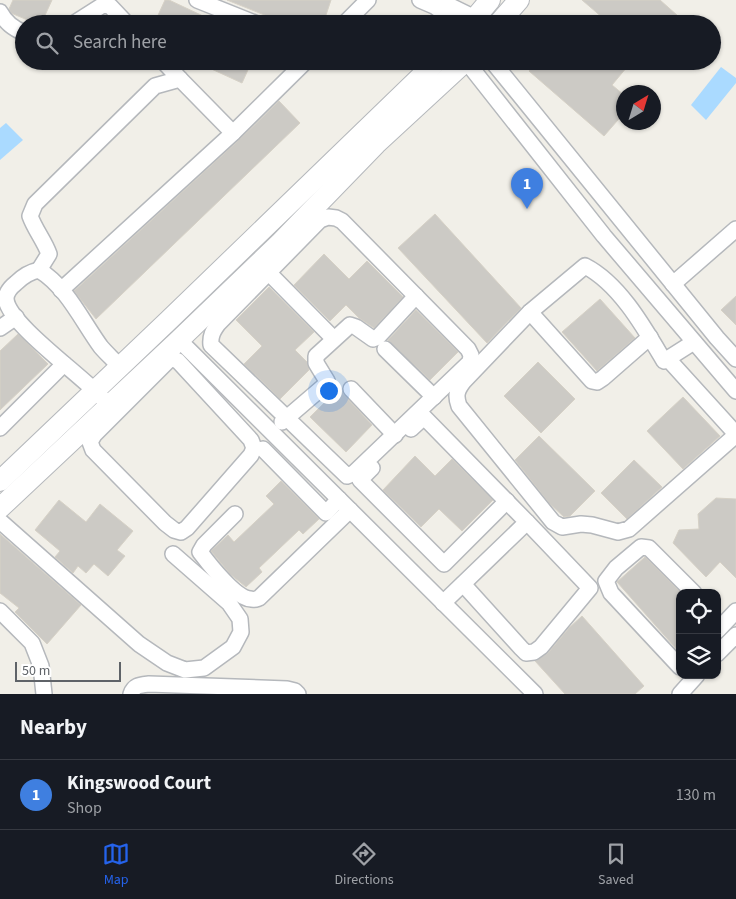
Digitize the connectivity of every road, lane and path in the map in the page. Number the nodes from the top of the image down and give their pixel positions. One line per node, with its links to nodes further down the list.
1 (197, 0): 10 (street)
2 (368, 0): 11 (street)
3 (420, 0): 12 (street)
4 (438, 0): 13 (street)
5 (490, 0): 14 (street)
6 (519, 0): 15 (street)
7 (0, 12): 16 (street)
8 (88, 15): 9 (street)
9 (118, 15)
10 (234, 15)
11 (353, 15)
12 (453, 15)
13 (458, 15)
14 (475, 15)
15 (506, 15)
16 (15, 28)
17 (172, 70): 23 (street)
18 (297, 70): 24 (street)
19 (428, 70): 44 (street)
20 (456, 70): 28 (street)
21 (473, 70): 27 (street)
22 (499, 70): 25 (street)
23 (180, 79): 24 (street); 29 (street)
24 (233, 133): 31 (street)
25 (620, 219): 27 (street); 30 (street)
26 (736, 229): 30 (street)
27 (604, 236): 39 (street)
28 (264, 268): 32 (street); 37 (street); 38 (street); 51 (street)
29 (39, 270): 31 (street); 34 (street)
30 (673, 284): 42 (street)
31 (61, 290): 44 (street)
32 (416, 296): 37 (street); 48 (street)
33 (530, 312): 36 (street); 36 (street); 55 (street)
34 (16, 317): 35 (street); 43 (street)
35 (0, 328)
36 (650, 337): 41 (street)
37 (334, 339): 51 (street)
38 (179, 340): 49 (street); 50 (street)
39 (694, 342): 41 (street); 47 (street)
40 (385, 349): 48 (street)
41 (668, 359): 55 (street)
42 (736, 360)
43 (64, 364): 46 (street); 52 (street)
44 (120, 367): 46 (street)
45 (351, 389): 54 (street)
46 (96, 390): 49 (street); 58 (street)
47 (736, 391)
48 (434, 397): 54 (street)
49 (112, 408): 53 (street); 53 (street); 61 (street)
50 (254, 415): 53 (street); 56 (street)
51 (292, 422): 54 (street); 56 (street)
52 (0, 428)
53 (241, 429)
54 (394, 435)
55 (736, 435)
56 (276, 437): 60 (street)
57 (263, 449): 63 (street)
58 (0, 481)
59 (507, 501): 65 (street); 67 (street); 67 (street)
60 (344, 505): 63 (street); 68 (street)
61 (0, 508)
62 (234, 514): 63 (street)
63 (331, 518)
64 (0, 521): 66 (street)
65 (527, 522): 69 (street); 69 (street)
66 (173, 554)
67 (444, 564): 68 (street)
68 (424, 584): 71 (street)
69 (463, 584): 71 (street)
70 (690, 589): 77 (street)
71 (443, 603): 79 (street)
72 (736, 611): 74 (street)
73 (0, 612): 80 (street)
74 (721, 623)
75 (736, 635): 76 (street)
76 (721, 650)
77 (676, 663)
78 (693, 679): 84 (street)
79 (519, 687): 83 (street)
80 (44, 694)
81 (131, 694): 82 (street)
82 (298, 694)
83 (534, 694)
84 (680, 694)

